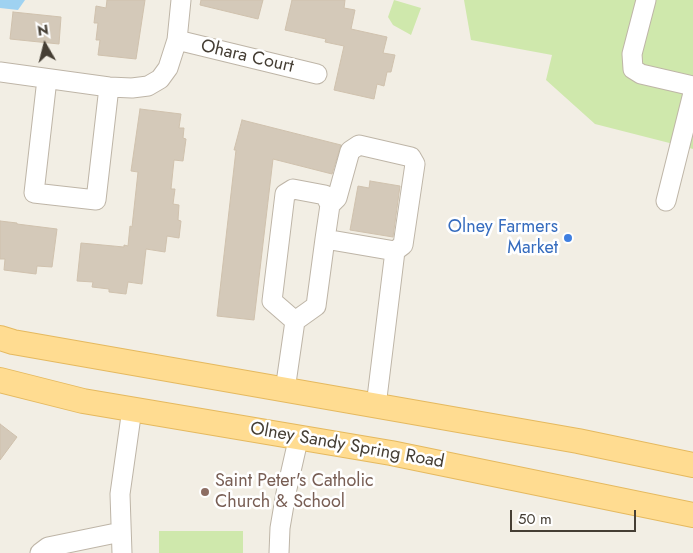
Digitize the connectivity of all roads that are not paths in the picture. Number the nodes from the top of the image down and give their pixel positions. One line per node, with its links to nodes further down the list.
1 (181, 0): 3 (street)
2 (646, 0): 7 (street)
3 (177, 40): 5 (street, Ohara Court); 8 (street)
4 (0, 72): 6 (street)
5 (317, 74)
6 (47, 80): 8 (street); 8 (street)
7 (693, 86)
8 (109, 87)
9 (693, 93): 10 (street)
10 (666, 201)
11 (330, 204): 12 (street); 13 (street); 14 (street)
12 (325, 239): 13 (street); 14 (street)
13 (396, 251): 18 (street)
14 (294, 321): 17 (street)
15 (0, 338): 17 (main road)
16 (0, 380): 19 (main road, Olney Sandy Spring Road)
17 (285, 390): 18 (main road)
18 (376, 406): 21 (main road)
19 (132, 409): 20 (main road, Olney Sandy Spring Road); 23 (street)
20 (299, 436): 22 (main road, Olney Sandy Spring Road); 26 (street)
21 (693, 466)
22 (693, 515)
23 (121, 532): 24 (street); 25 (street)
24 (40, 553)
25 (122, 553)
26 (279, 553)

